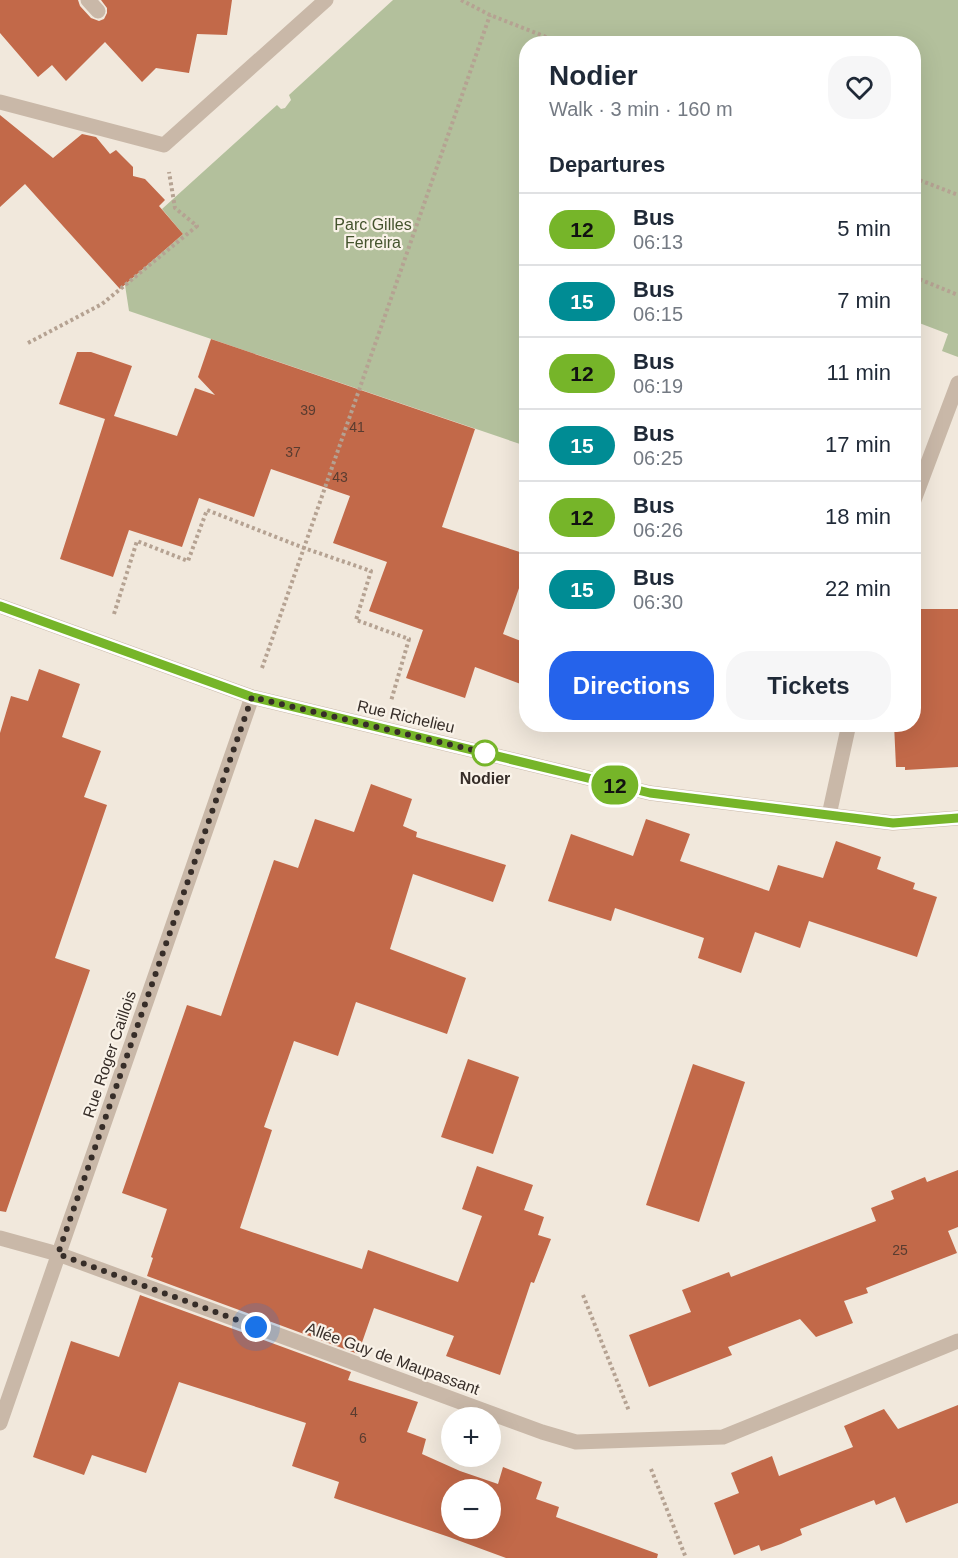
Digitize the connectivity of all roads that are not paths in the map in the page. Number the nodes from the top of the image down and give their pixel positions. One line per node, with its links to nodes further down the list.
1 (326, 0): 2 (street)
2 (0, 102)
3 (958, 383): 4 (street)
4 (921, 481)
5 (0, 606): 6 (street, Rue Richelieu)
6 (252, 697): 8 (street, Rue Richelieu); 11 (street, Rue Roger Caillois)
7 (847, 732): 8 (street)
8 (829, 815): 9 (street, Rue Richelieu)
9 (958, 818)
10 (0, 1238): 11 (street, Allée Guy de Maupassant)
11 (58, 1254): 12 (street, Allée Guy de Maupassant); 13 (street, Rue Roger Caillois)
12 (958, 1341)
13 (0, 1423)

